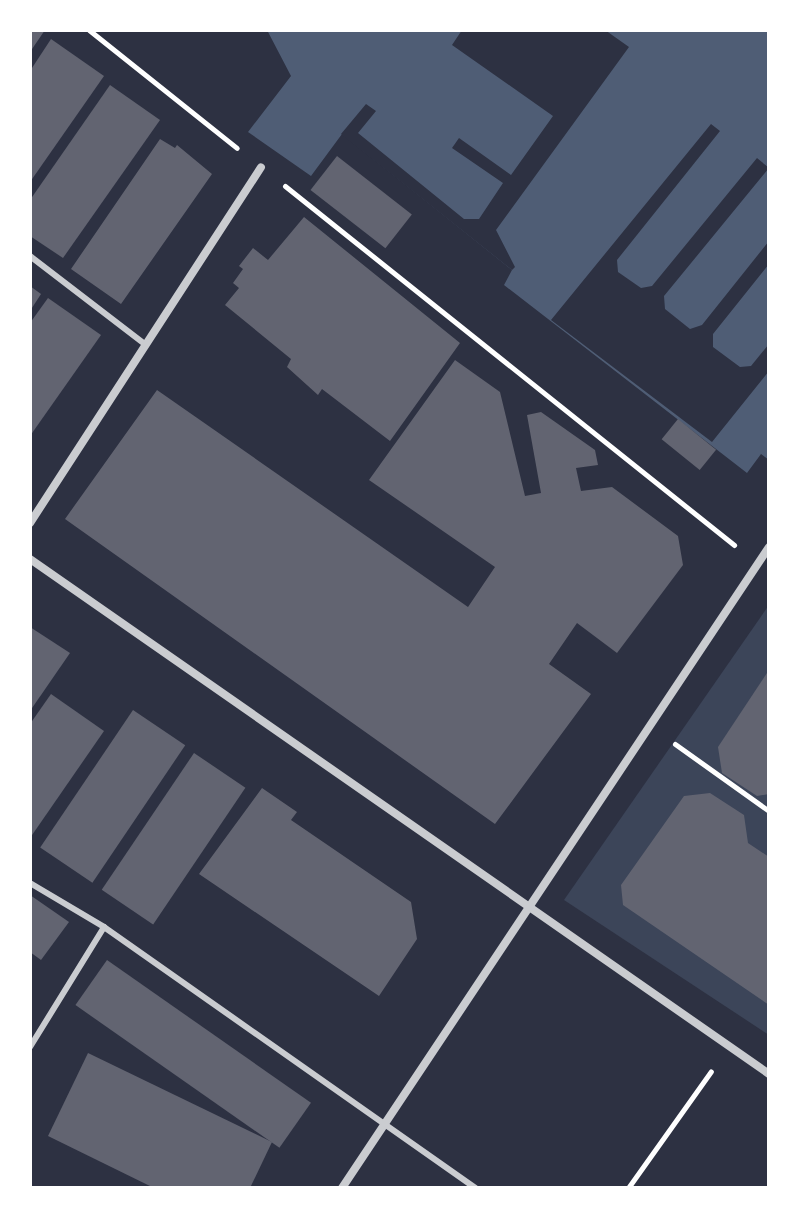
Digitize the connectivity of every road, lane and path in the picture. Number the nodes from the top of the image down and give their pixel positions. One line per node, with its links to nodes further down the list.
1 (89, 30): 2 (path)
2 (261, 167): 4 (street); 8 (path)
3 (30, 256): 4 (lane)
4 (146, 345): 5 (street)
5 (30, 523)
6 (769, 547): 8 (street)
7 (30, 559): 12 (street)
8 (758, 564): 9 (street)
9 (649, 726): 10 (path); 12 (street)
10 (769, 811)
11 (30, 883): 13 (lane)
12 (525, 907): 15 (street); 17 (street)
13 (104, 927): 14 (lane); 17 (lane)
14 (30, 1047)
15 (729, 1047): 16 (street); 20 (path)
16 (769, 1074)
17 (383, 1124): 18 (street); 19 (lane)
18 (342, 1188)
19 (476, 1188)
20 (628, 1188)

